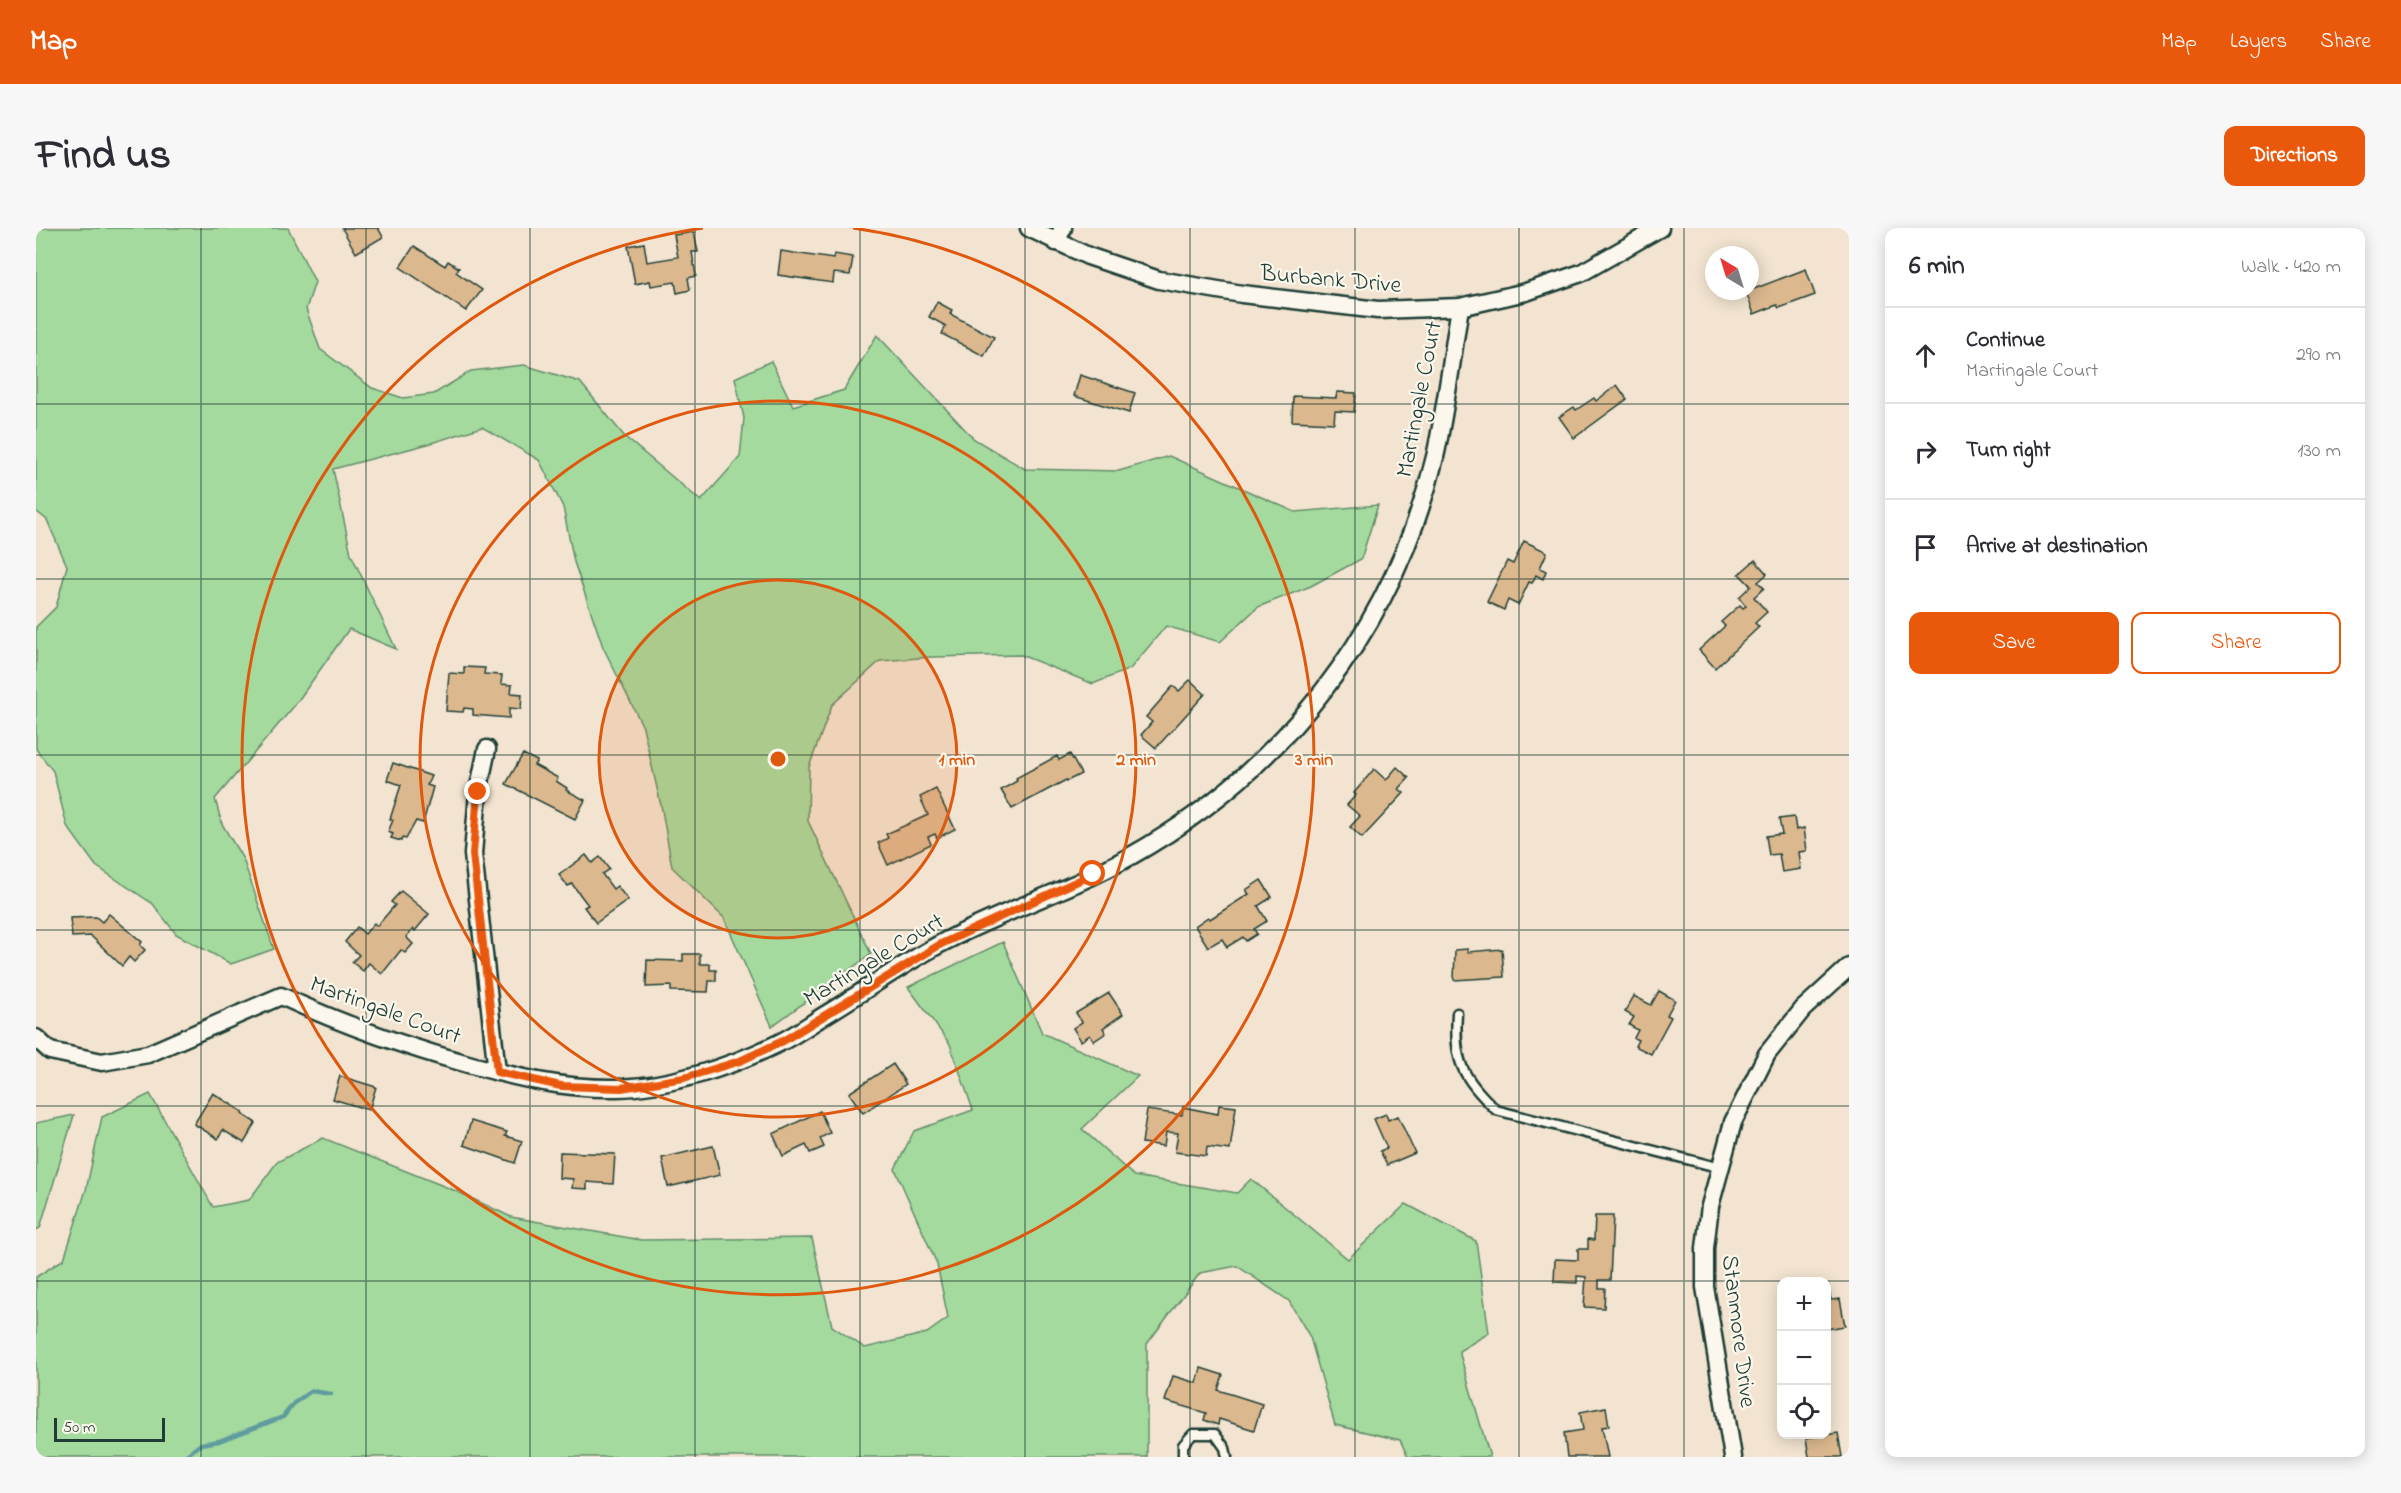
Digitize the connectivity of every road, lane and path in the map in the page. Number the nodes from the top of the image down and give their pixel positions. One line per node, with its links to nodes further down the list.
1 (1029, 228): 3 (street, Burbank Drive)
2 (1660, 228): 4 (street, Burbank Drive)
3 (1059, 235): 4 (street, Burbank Drive)
4 (1460, 307): 9 (street, Martingale Court)
5 (487, 749): 9 (street)
6 (1849, 967): 10 (street, Stanmore Drive)
7 (1457, 1013): 10 (lane)
8 (36, 1038): 9 (street, Martingale Court)
9 (497, 1072)
10 (1720, 1168): 13 (street, Stanmore Drive)
11 (1183, 1457): 12 (lane)
12 (1227, 1457)
13 (1733, 1457)

